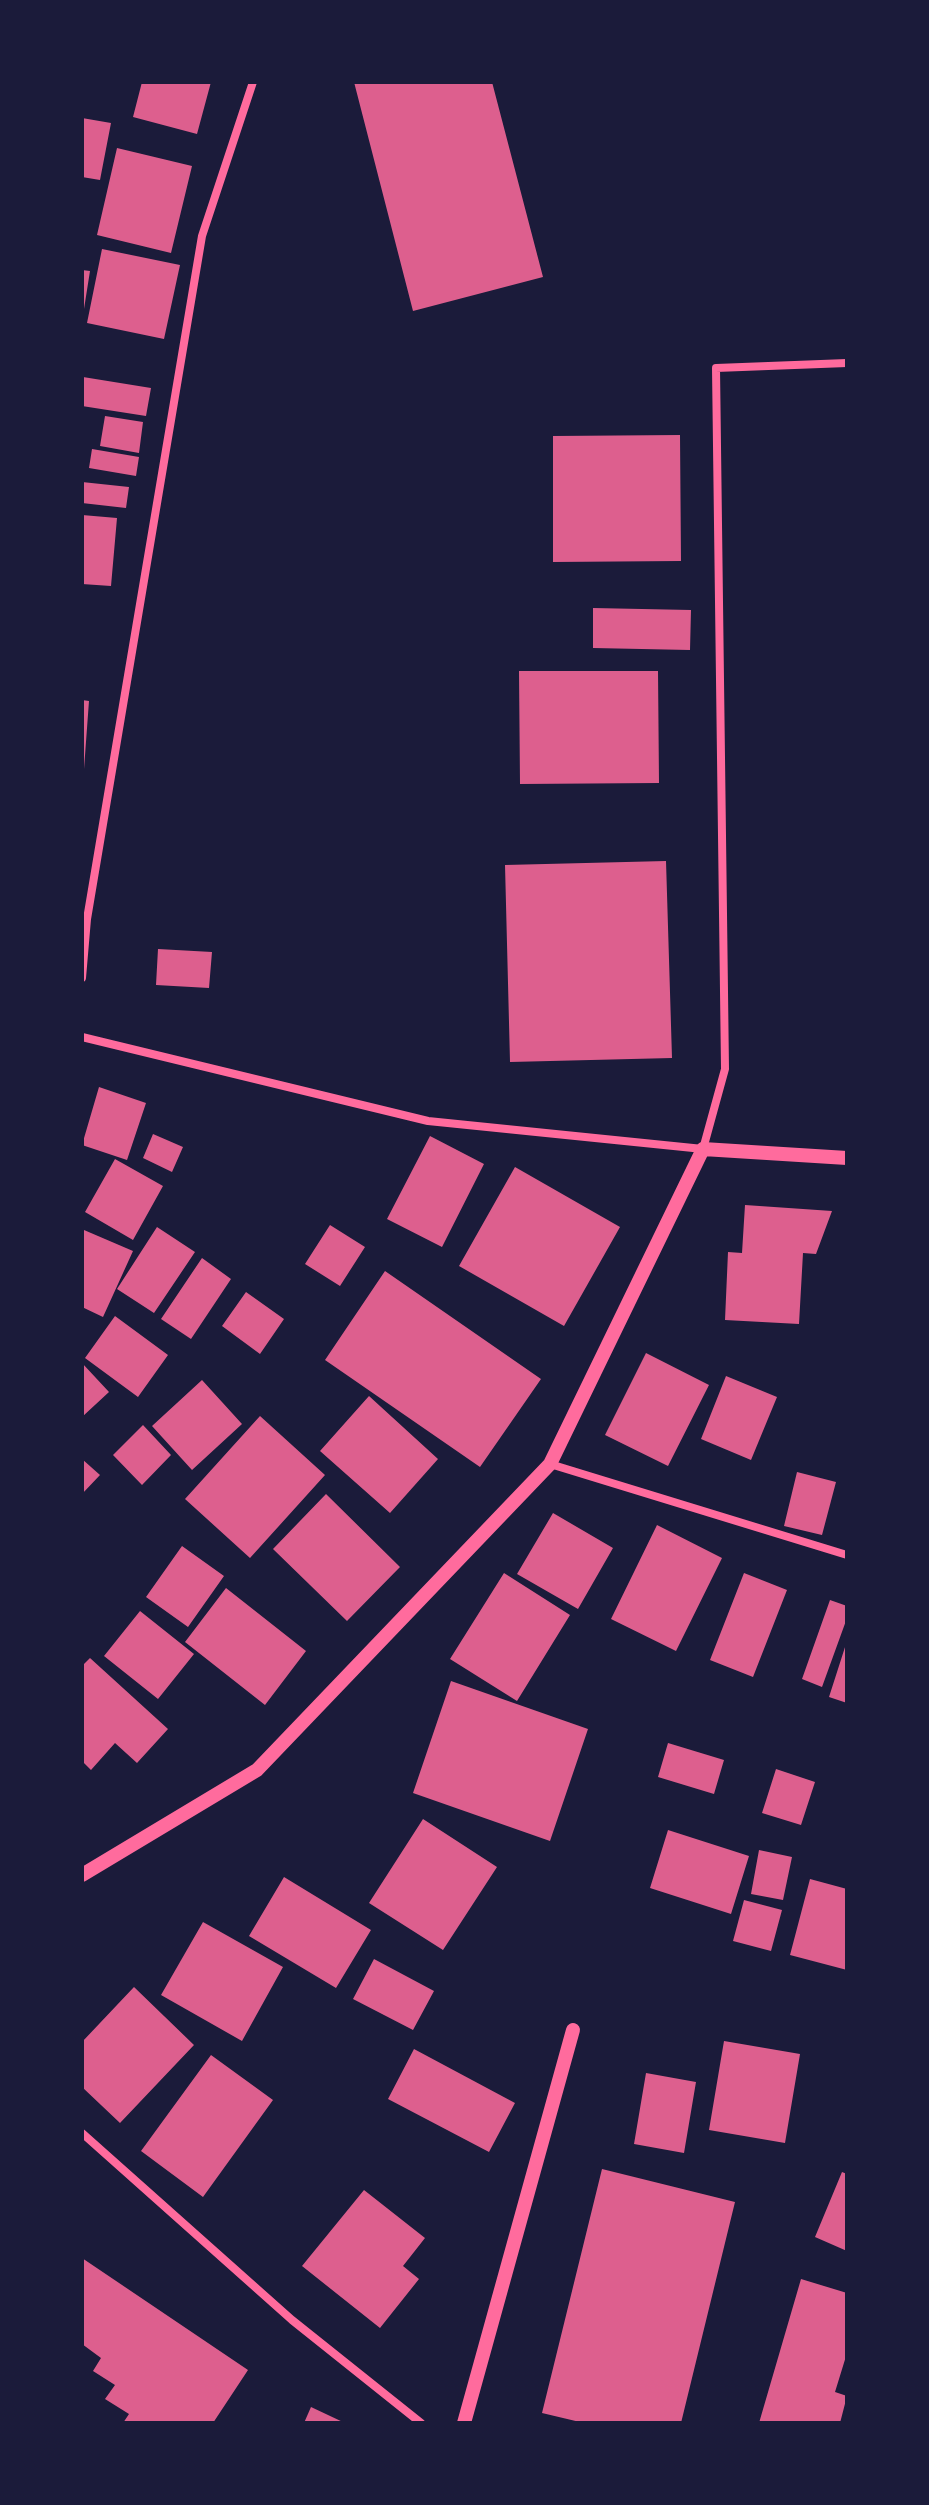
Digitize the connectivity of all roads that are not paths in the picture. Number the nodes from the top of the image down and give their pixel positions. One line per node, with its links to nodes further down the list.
1 (253, 82): 3 (street)
2 (847, 363): 6 (street)
3 (85, 919): 4 (street)
4 (82, 978)
5 (82, 1037): 6 (street)
6 (703, 1149): 7 (street); 8 (street)
7 (847, 1158)
8 (550, 1464): 9 (street); 10 (street)
9 (847, 1555)
10 (82, 1875)
11 (573, 2030): 14 (street)
12 (82, 2133): 13 (street)
13 (421, 2423)
14 (464, 2423)

